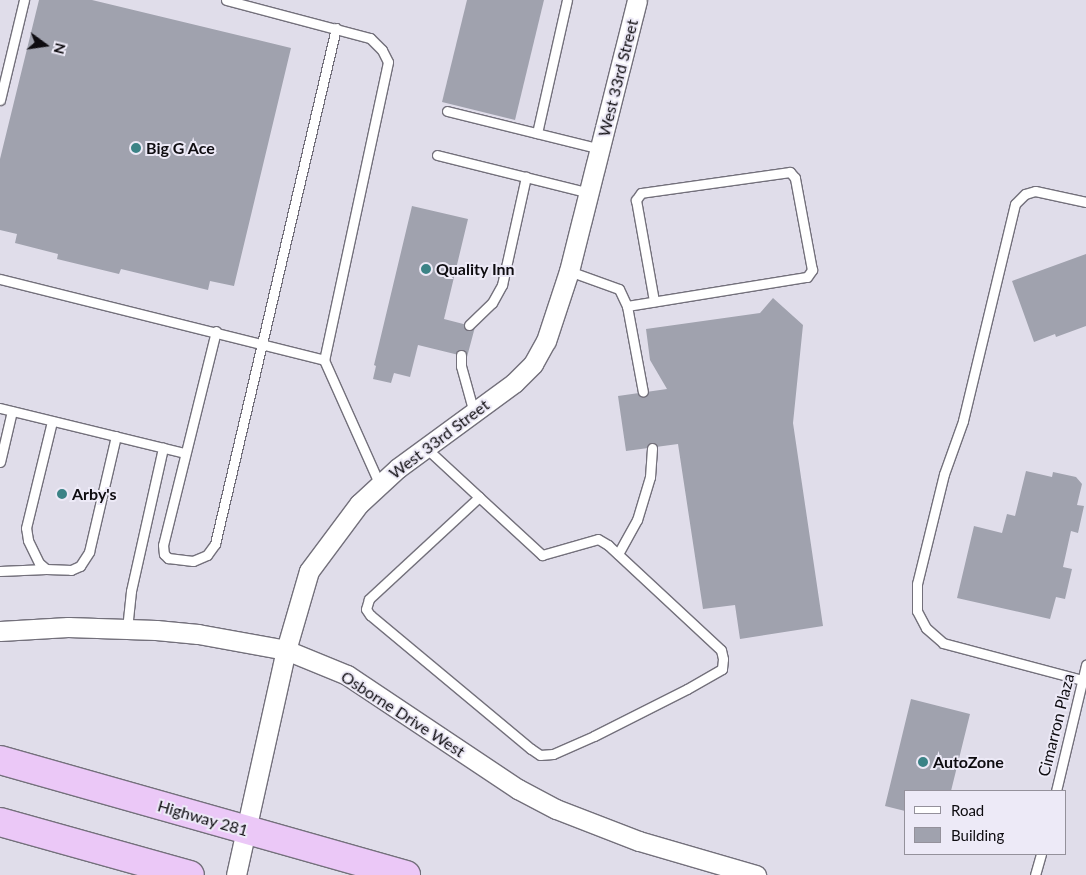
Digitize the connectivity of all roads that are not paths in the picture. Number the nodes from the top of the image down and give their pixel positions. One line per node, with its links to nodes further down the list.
1 (24, 0): 6 (lane)
2 (226, 0): 5 (lane)
3 (567, 0): 8 (lane)
4 (637, 0): 9 (street, West 33rd Street)
5 (336, 28): 20 (lane); 22 (lane)
6 (0, 100)
7 (447, 111): 8 (lane)
8 (537, 133): 9 (lane)
9 (600, 149): 12 (street, West 33rd Street)
10 (437, 155): 11 (lane)
11 (526, 177): 12 (lane); 18 (lane)
12 (589, 193): 14 (street, West 33rd Street)
13 (1086, 202): 43 (lane)
14 (569, 271): 17 (lane); 26 (street, West 33rd Street)
15 (0, 279): 19 (lane)
16 (654, 302): 16 (lane); 17 (lane)
17 (628, 306): 23 (lane)
18 (468, 325)
19 (216, 331): 20 (lane); 32 (lane)
20 (263, 344): 22 (lane); 32 (lane)
21 (461, 355): 26 (lane)
22 (324, 360): 34 (lane)
23 (643, 392)
24 (0, 408): 25 (lane)
25 (12, 411): 27 (lane); 33 (lane)
26 (474, 413): 30 (street, West 33rd Street)
27 (52, 420): 28 (lane); 37 (lane)
28 (116, 436): 29 (lane); 37 (lane)
29 (162, 448): 32 (lane); 39 (lane)
30 (426, 448): 34 (street, West 33rd Street); 35 (lane)
31 (652, 448): 36 (lane)
32 (184, 453)
33 (0, 462)
34 (380, 484): 41 (street, West 33rd Street)
35 (479, 497): 36 (lane); 36 (lane)
36 (618, 554)
37 (46, 568): 38 (lane)
38 (0, 571)
39 (127, 629): 40 (street, Osborne Drive West); 41 (street, Osborne Drive West)
40 (0, 631)
41 (286, 650): 47 (street, West 33rd Street); 52 (street, Osborne Drive West)
42 (1086, 665): 43 (lane, Cimarron Plaza)
43 (1084, 681): 45 (lane, Cimarron Plaza)
44 (0, 760): 47 (highway, Highway 281)
45 (1056, 790)
46 (0, 822): 49 (highway)
47 (246, 830): 50 (street, West 33rd Street); 51 (highway, Highway 281)
48 (1040, 855): 53 (lane)
49 (190, 875)
50 (236, 875)
51 (406, 875)
52 (756, 875)
53 (1035, 875)

